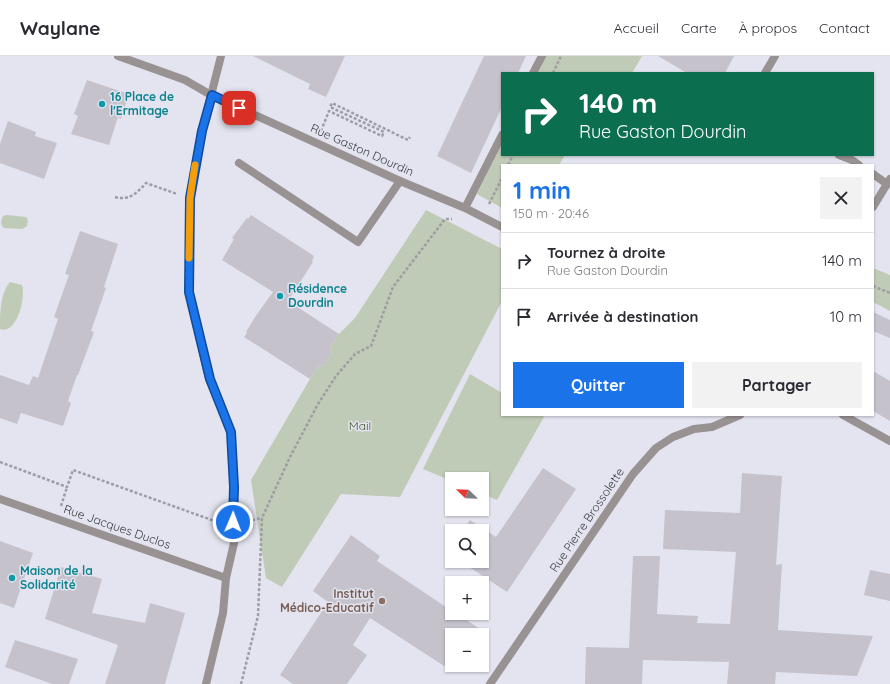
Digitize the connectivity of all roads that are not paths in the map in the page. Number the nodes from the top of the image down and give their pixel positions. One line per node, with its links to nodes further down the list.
1 (118, 56): 7 (street, Rue Gaston Dourdin)
2 (221, 56): 7 (street)
3 (542, 56): 5 (street)
4 (775, 56): 6 (street)
5 (534, 72)
6 (766, 72)
7 (212, 95): 13 (street, Rue Gaston Dourdin); 22 (street)
8 (501, 137): 16 (street)
9 (842, 156): 11 (street)
10 (240, 163): 13 (street)
11 (858, 164)
12 (874, 174): 14 (street)
13 (400, 181): 16 (street, Rue Gaston Dourdin)
14 (888, 181): 15 (street)
15 (874, 205)
16 (465, 208): 17 (street, Rue Gaston Dourdin)
17 (501, 226)
18 (738, 416): 24 (street, Rue Pierre Brossolette)
19 (845, 416): 20 (street)
20 (890, 441)
21 (0, 499): 22 (street, Rue Jacques Duclos)
22 (226, 578): 23 (street)
23 (206, 684)
24 (490, 684)

